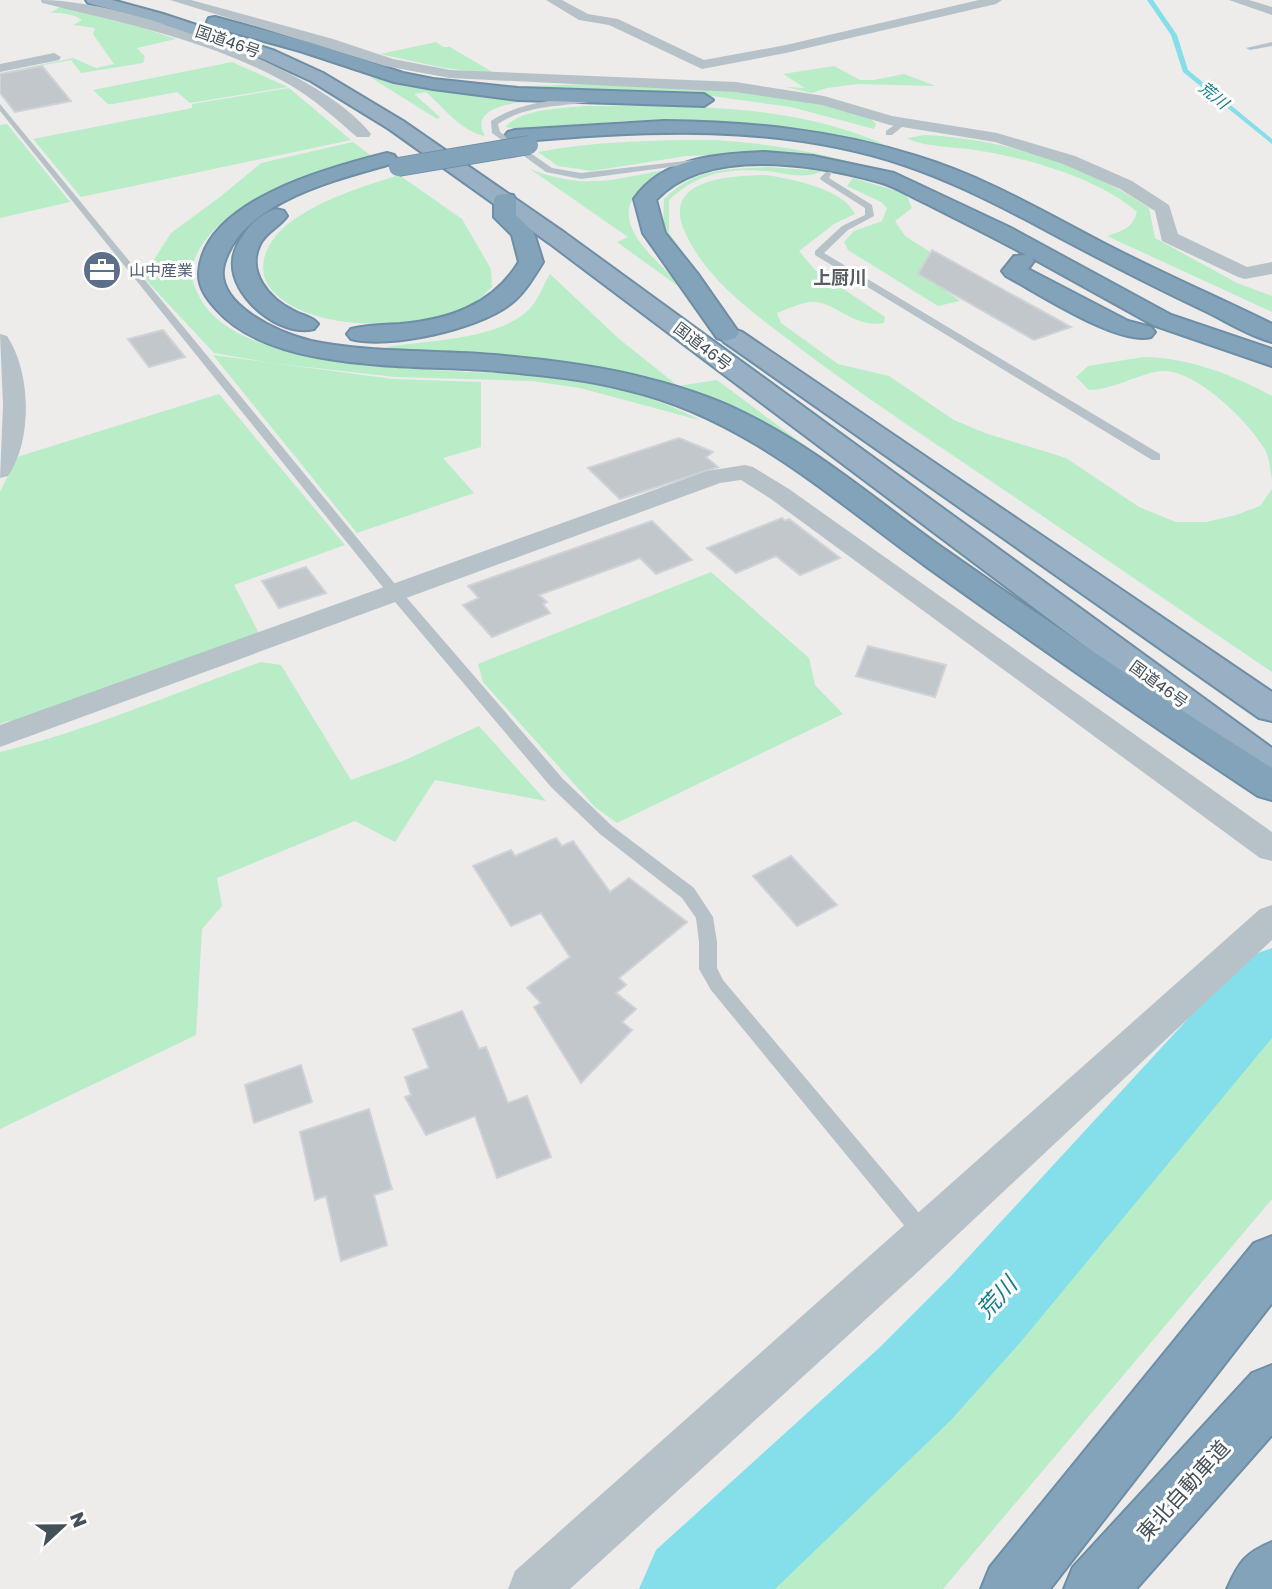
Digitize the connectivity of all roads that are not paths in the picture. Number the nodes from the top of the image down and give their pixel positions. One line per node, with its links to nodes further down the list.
1 (47, 0): 22 (street)
2 (94, 0): 31 (highway, 国道46号)
3 (139, 0): 10 (highway, 国道46号)
4 (176, 0): 17 (street)
5 (552, 0): 14 (street)
6 (996, 0): 14 (street)
7 (1235, 0): 9 (street)
8 (1245, 0): 9 (street)
9 (1266, 9)
10 (215, 22): 17 (highway); 20 (highway, 国道46号)
11 (1272, 44): 12 (lane)
12 (1250, 48)
13 (54, 57): 15 (street)
14 (702, 65): 16 (street); 17 (street)
15 (0, 68)
16 (741, 88): 17 (street); 19 (street)
17 (623, 89): 25 (lane); 29 (highway)
18 (0, 106): 45 (lane)
19 (903, 123): 21 (lane); 33 (street)
20 (431, 125)
21 (889, 133)
22 (363, 134)
23 (453, 140): 27 (highway)
24 (522, 140): 26 (highway, bridge); 29 (highway); 30 (highway)
25 (727, 160): 30 (highway); 37 (highway)
26 (393, 163): 31 (highway); 49 (highway)
27 (496, 170)
28 (829, 174): 43 (lane)
29 (976, 187): 35 (highway)
30 (942, 194): 32 (highway); 40 (highway)
31 (505, 200): 48 (highway, 国道46号)
32 (1010, 232): 40 (highway); 40 (highway)
33 (1272, 268)
34 (682, 302): 37 (highway, 国道46号)
35 (1230, 313): 36 (highway); 38 (highway)
36 (1272, 328)
37 (726, 333): 46 (highway, 国道46号)
38 (1272, 334)
39 (0, 340): 44 (street)
40 (1243, 348): 41 (highway); 42 (highway)
41 (1272, 358)
42 (1272, 367)
43 (1156, 457)
44 (0, 471)
45 (395, 593): 47 (street); 50 (street); 52 (lane)
46 (1272, 709)
47 (0, 736)
48 (1272, 767)
49 (1272, 786)
50 (1272, 849)
51 (1272, 919): 52 (street)
52 (926, 1236): 56 (street)
53 (1272, 1261): 57 (highway)
54 (1272, 1393): 58 (highway, 東北自動車道)
55 (1272, 1572): 59 (highway)
56 (533, 1589)
57 (1012, 1589)
58 (1095, 1589)
59 (1258, 1589)

